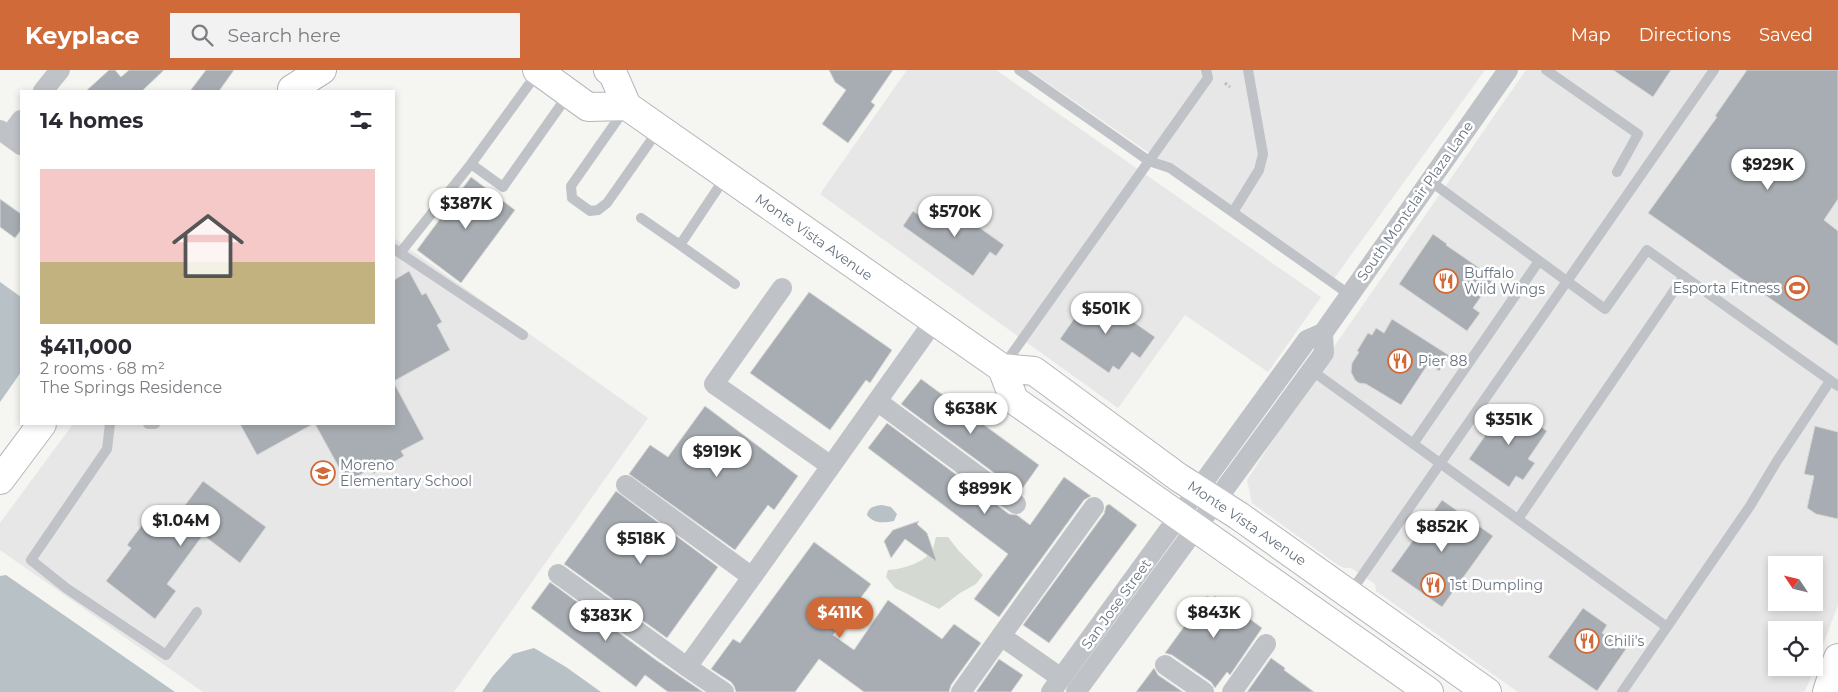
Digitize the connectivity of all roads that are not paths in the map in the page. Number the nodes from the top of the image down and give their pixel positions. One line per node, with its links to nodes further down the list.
1 (60, 70): 12 (street)
2 (322, 70): 11 (main road)
3 (608, 70): 14 (main road)
4 (1020, 70): 18 (lane)
5 (1206, 70): 18 (lane)
6 (1248, 70): 23 (lane)
7 (1508, 70): 22 (street, South Montclair Plaza Lane)
8 (1546, 70): 20 (lane)
9 (1714, 70): 29 (lane)
10 (538, 71): 13 (main road); 19 (lane)
11 (294, 86)
12 (44, 90)
13 (570, 93): 14 (main road); 19 (lane)
14 (627, 106): 16 (main road, Monte Vista Avenue); 16 (lane)
15 (20, 122): 17 (street)
16 (659, 129): 21 (main road, Monte Vista Avenue)
17 (10, 137)
18 (1149, 161): 23 (lane); 36 (lane)
19 (471, 164): 26 (lane)
20 (1617, 172)
21 (726, 176): 25 (lane); 33 (main road, Monte Vista Avenue)
22 (1430, 181): 27 (lane); 32 (street, South Montclair Plaza Lane)
23 (1233, 212): 32 (lane)
24 (641, 218): 25 (lane)
25 (680, 245): 30 (lane)
26 (397, 251): 35 (lane)
27 (1539, 261): 29 (lane); 42 (lane)
28 (1684, 276): 29 (lane); 38 (lane); 50 (lane)
29 (1566, 280): 43 (lane)
30 (736, 284)
31 (782, 288): 44 (street)
32 (1350, 295): 34 (street, South Montclair Plaza Lane)
33 (934, 320): 36 (main road, Monte Vista Avenue); 39 (street)
34 (1323, 333): 37 (street, South Montclair Plaza Lane); 47 (street, South Montclair Plaza Lane)
35 (523, 335)
36 (1002, 368): 47 (main road, Monte Vista Avenue); 51 (main road)
37 (1311, 370): 42 (lane); 47 (street, South Montclair Plaza Lane)
38 (1834, 384): 56 (lane)
39 (877, 401): 44 (street); 48 (street)
40 (41, 425): 45 (main road)
41 (110, 425): 55 (lane)
42 (1413, 444): 43 (lane)
43 (1439, 463): 50 (lane); 54 (lane)
44 (832, 466): 53 (street)
45 (0, 480)
46 (626, 485): 53 (street)
47 (1207, 496): 51 (street, South Montclair Plaza Lane); 54 (main road, Monte Vista Avenue)
48 (1016, 504)
49 (1094, 507): 57 (street)
50 (1518, 519): 56 (lane)
51 (1188, 522): 62 (street, San Jose Street); 65 (street, San Jose Street); 68 (main road)
52 (558, 574): 61 (street)
53 (752, 577): 61 (street)
54 (1349, 594): 69 (main road, Monte Vista Avenue)
55 (197, 612)
56 (1667, 627): 70 (lane)
57 (1001, 636): 62 (street); 64 (street)
58 (1266, 644): 67 (street)
59 (1838, 658): 71 (main road)
60 (1164, 665): 66 (street)
61 (688, 667): 63 (street)
62 (1056, 685)
63 (724, 692)
64 (960, 692)
65 (1076, 692)
66 (1204, 692)
67 (1232, 692)
68 (1429, 692)
69 (1486, 692)
70 (1622, 692)
71 (1827, 692)

